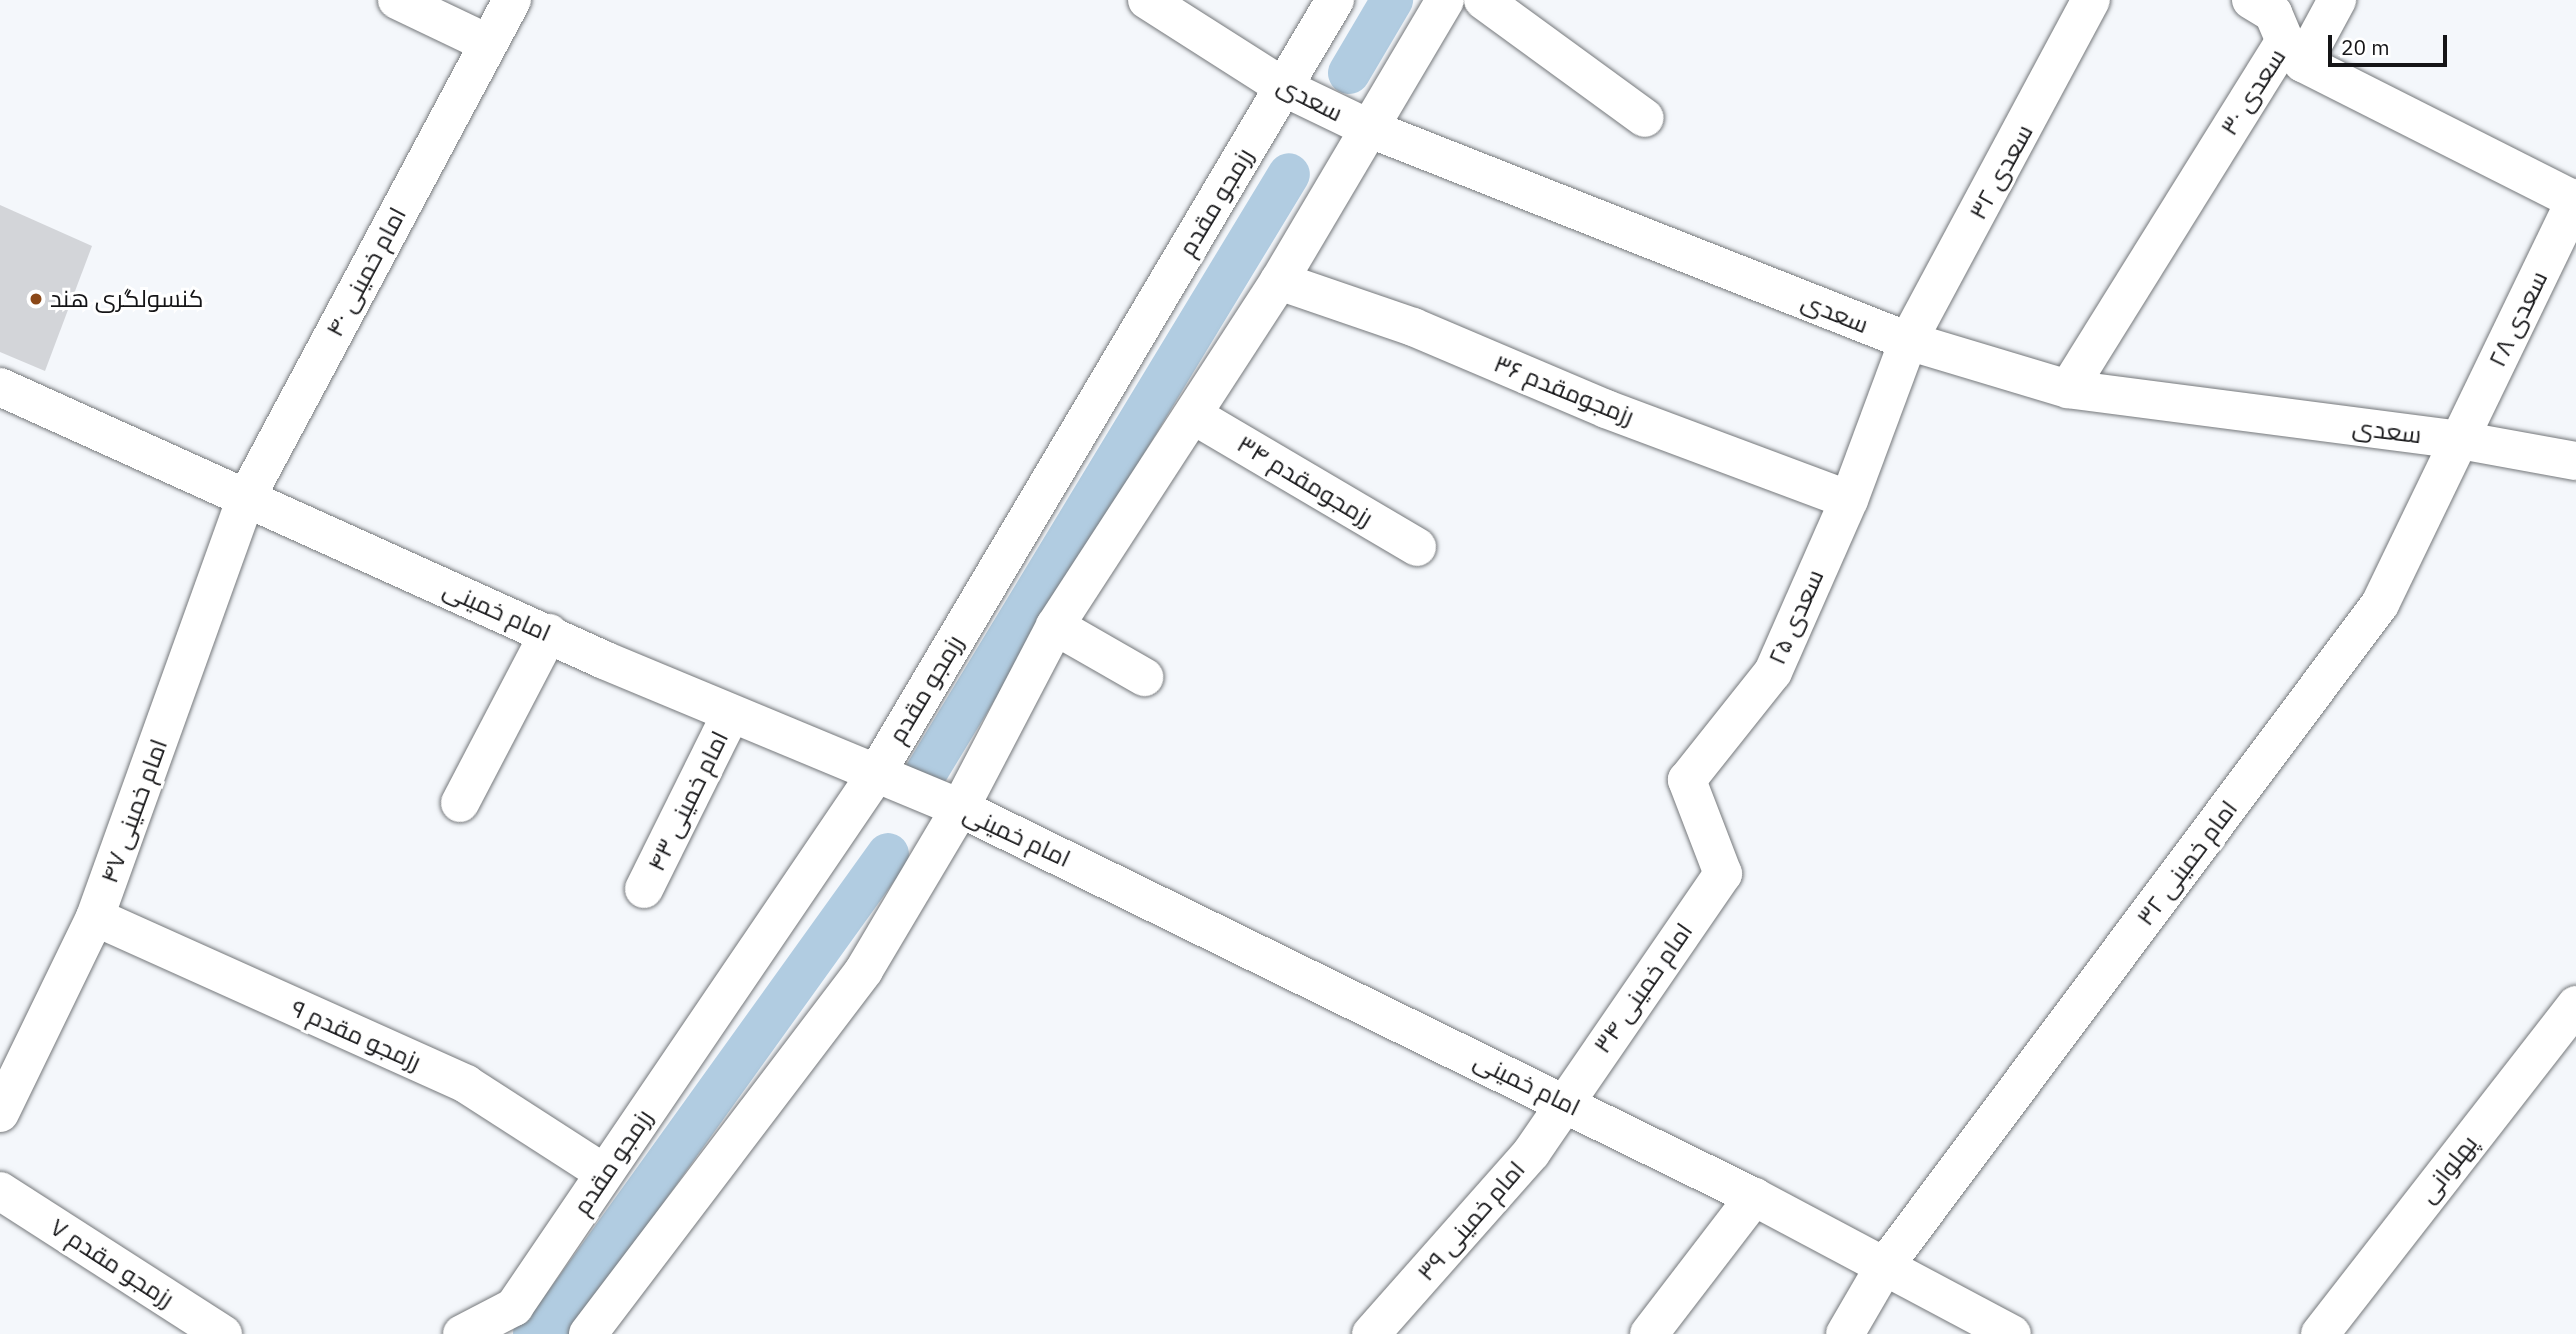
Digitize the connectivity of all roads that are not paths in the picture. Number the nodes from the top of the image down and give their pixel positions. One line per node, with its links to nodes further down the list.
1 (397, 0): 10 (street)
2 (512, 0): 10 (street, امام خمینی ۴۰)
3 (1147, 0): 12 (street, سعدی)
4 (1335, 0): 12 (street, رزمجو مقدم)
5 (1445, 0): 14 (street)
6 (1483, 0): 13 (street)
7 (2091, 0): 17 (street, سعدی ۳۲)
8 (2251, 0): 11 (street)
9 (2337, 0): 11 (street)
10 (487, 43): 24 (street, امام خمینی ۴۰)
11 (2294, 52): 15 (street, سعدی ۳۰); 19 (street, سعدی ۳۰)
12 (1285, 88): 14 (street, سعدی); 30 (street, رزمجو مقدم)
13 (1646, 118)
14 (1368, 128): 16 (street); 17 (street, سعدی)
15 (2576, 200): 21 (street, سعدی ۲۸)
16 (1279, 281): 20 (street); 23 (street, رزمجومقدم ۳۶)
17 (1908, 341): 19 (street, سعدی); 23 (street, سعدی ۲۵)
18 (0, 387): 24 (street, امام خمینی)
19 (2068, 389): 21 (street, سعدی)
20 (1193, 415): 25 (street, رزمجومقدم ۳۴); 26 (street)
21 (2460, 440): 22 (street, سعدی); 42 (street, امام خمینی ۳۲)
22 (2576, 461)
23 (1849, 499): 33 (street, سعدی ۲۵)
24 (245, 500): 27 (street, امام خمینی); 35 (street, امام خمینی ۴۷)
25 (1417, 547)
26 (1055, 626): 28 (street); 32 (street)
27 (549, 633): 29 (street, امام خمینی); 31 (street)
28 (1144, 677)
29 (731, 714): 30 (street, امام خمینی); 34 (street, امام خمینی ۴۳)
30 (876, 774): 32 (street, امام خمینی); 39 (street, رزمجو مقدم)
31 (460, 803)
32 (960, 808): 37 (street, امام خمینی); 45 (street)
33 (1723, 874): 37 (street, امام خمینی ۳۴)
34 (644, 889)
35 (96, 917): 38 (street, امام خمینی ۴۷); 39 (street, رزمجو مقدم ۹)
36 (2576, 1005): 50 (street, پهلوانی)
37 (1563, 1102): 41 (street, امام خمینی); 46 (street, امام خمینی ۳۹)
38 (0, 1113)
39 (604, 1173): 44 (street, رزمجو مقدم)
40 (0, 1191): 43 (street, رزمجو مقدم ۷)
41 (1754, 1197): 42 (street, امام خمینی); 47 (street)
42 (1884, 1267): 48 (street, امام خمینی ۳۲); 49 (street, امام خمینی)
43 (223, 1334)
44 (462, 1334)
45 (589, 1334)
46 (1371, 1334)
47 (1649, 1334)
48 (1844, 1334)
49 (2012, 1334)
50 (2320, 1334)

